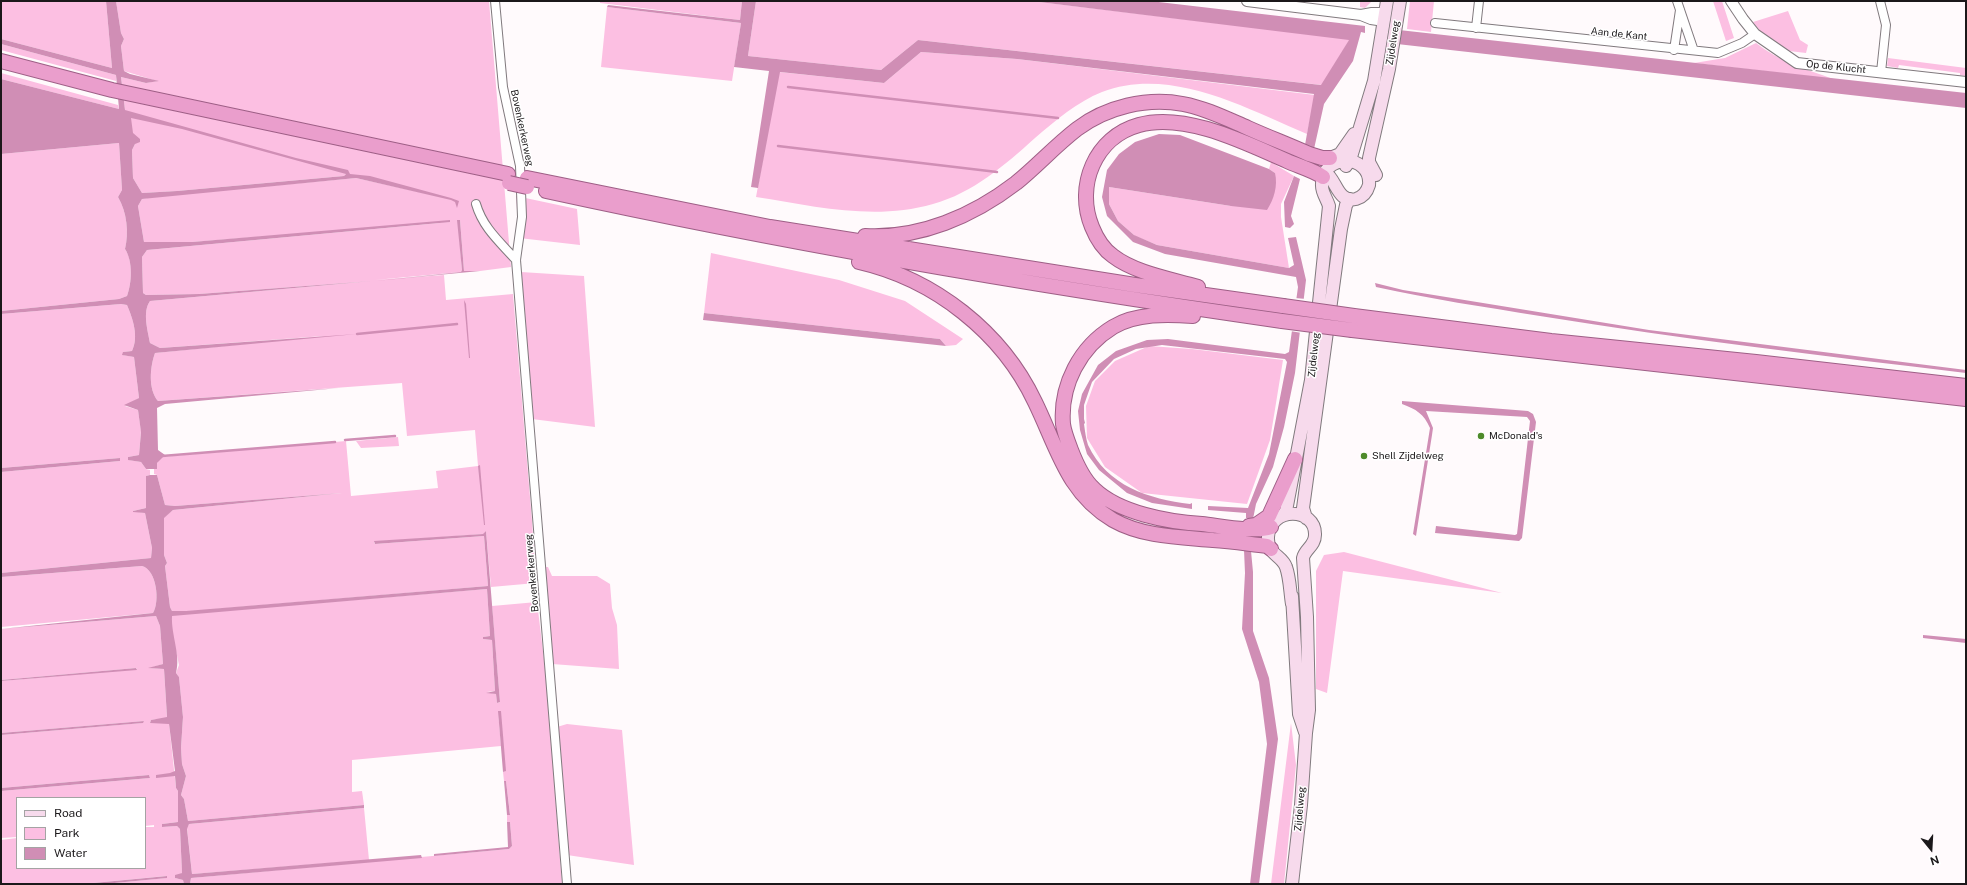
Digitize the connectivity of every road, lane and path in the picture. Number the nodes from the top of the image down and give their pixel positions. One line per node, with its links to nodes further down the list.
1 (495, 1): 25 (street, Bovenkerkerweg)
2 (1247, 1): 9 (street)
3 (1387, 1): 9 (main road, Zijdelweg)
4 (1400, 1): 19 (main road, Zijdelweg)
5 (1479, 1): 11 (street)
6 (1731, 1): 12 (street, Op de Klucht)
7 (1880, 1): 16 (street)
8 (1679, 5): 13 (street); 14 (street)
9 (1384, 20): 18 (main road, Zijdelweg)
10 (1435, 23): 11 (street, Aan de Kant)
11 (1476, 28): 14 (street, Aan de Kant)
12 (1756, 34): 14 (street, Aan de Kant); 16 (street, Op de Klucht)
13 (1694, 48)
14 (1674, 50)
15 (1, 61): 24 (highway)
16 (1881, 72): 17 (street, Op de Klucht)
17 (1966, 82)
18 (1359, 126): 20 (main road, Zijdelweg); 20 (main road, Zijdelweg)
19 (1367, 167): 20 (main road); 22 (main road)
20 (1331, 171): 21 (main road); 22 (main road); 24 (highway); 26 (highway)
21 (1331, 201): 22 (main road); 31 (main road, Zijdelweg)
22 (1351, 203): 33 (main road, Zijdelweg)
23 (476, 204): 25 (street)
24 (767, 231): 26 (highway); 27 (highway); 35 (highway)
25 (516, 260): 39 (street, Bovenkerkerweg)
26 (1238, 300): 28 (highway, bridge)
27 (1282, 320): 28 (highway, bridge); 34 (highway)
28 (1353, 323): 29 (highway); 30 (highway)
29 (1966, 386)
30 (1966, 399)
31 (1296, 459): 32 (main road, Zijdelweg); 34 (highway)
32 (1288, 514): 33 (main road); 35 (main road); 35 (main road)
33 (1309, 516): 36 (main road)
34 (1233, 527): 35 (highway)
35 (1272, 540): 37 (main road)
36 (1306, 557): 37 (main road); 38 (main road, Zijdelweg)
37 (1285, 558): 38 (main road, Zijdelweg)
38 (1306, 733): 40 (main road, Zijdelweg)
39 (567, 884)
40 (1292, 884)

